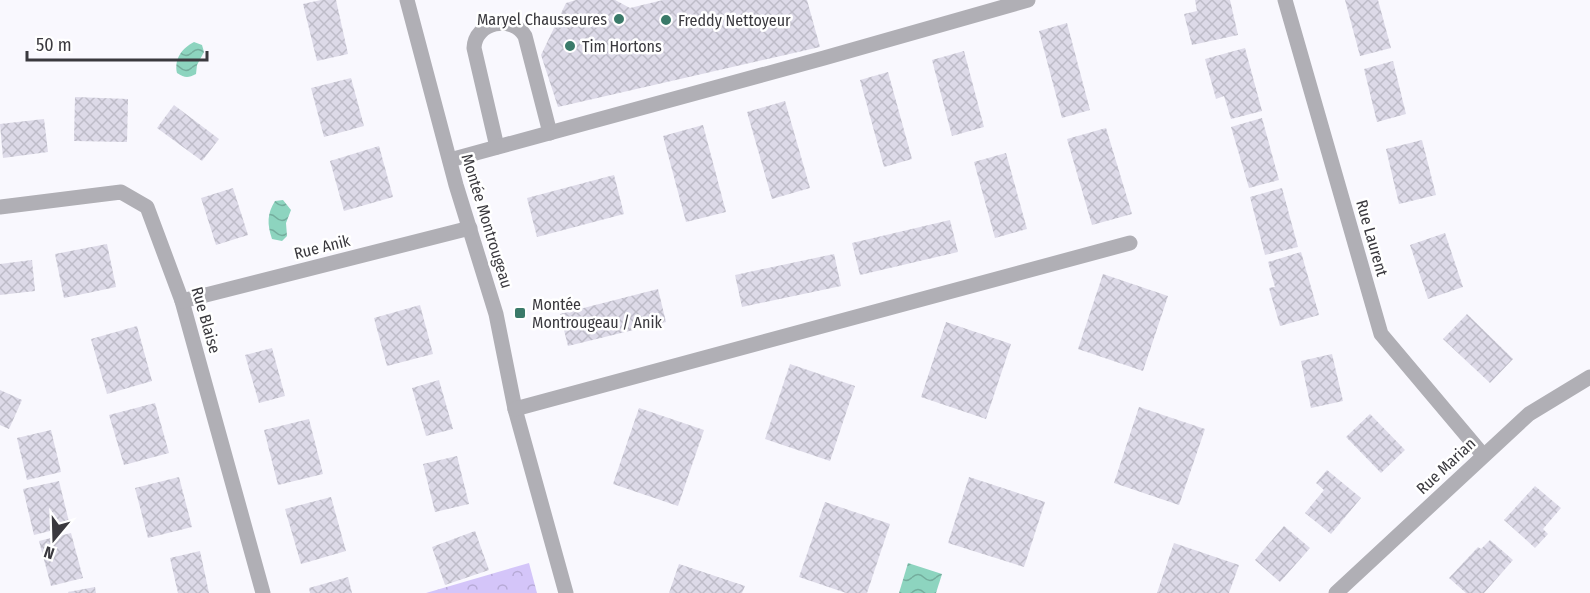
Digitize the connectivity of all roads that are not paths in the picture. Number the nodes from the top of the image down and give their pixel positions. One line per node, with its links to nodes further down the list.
1 (407, 0): 6 (street, Montée Montrougeau)
2 (1028, 0): 4 (street)
3 (1285, 0): 13 (street, Rue Laurent)
4 (550, 133): 5 (street); 5 (street)
5 (497, 147): 6 (street)
6 (450, 160): 8 (street, Montée Montrougeau)
7 (0, 207): 10 (street, Rue Blaise)
8 (470, 228): 10 (street, Rue Anik); 12 (street, Montée Montrougeau)
9 (1130, 243): 12 (street)
10 (182, 301): 14 (street, Rue Blaise)
11 (1590, 377): 13 (street, Rue Marian)
12 (515, 409): 15 (street, Montée Montrougeau)
13 (1483, 455): 16 (street, Rue Marian)
14 (263, 593)
15 (566, 593)
16 (1336, 593)

